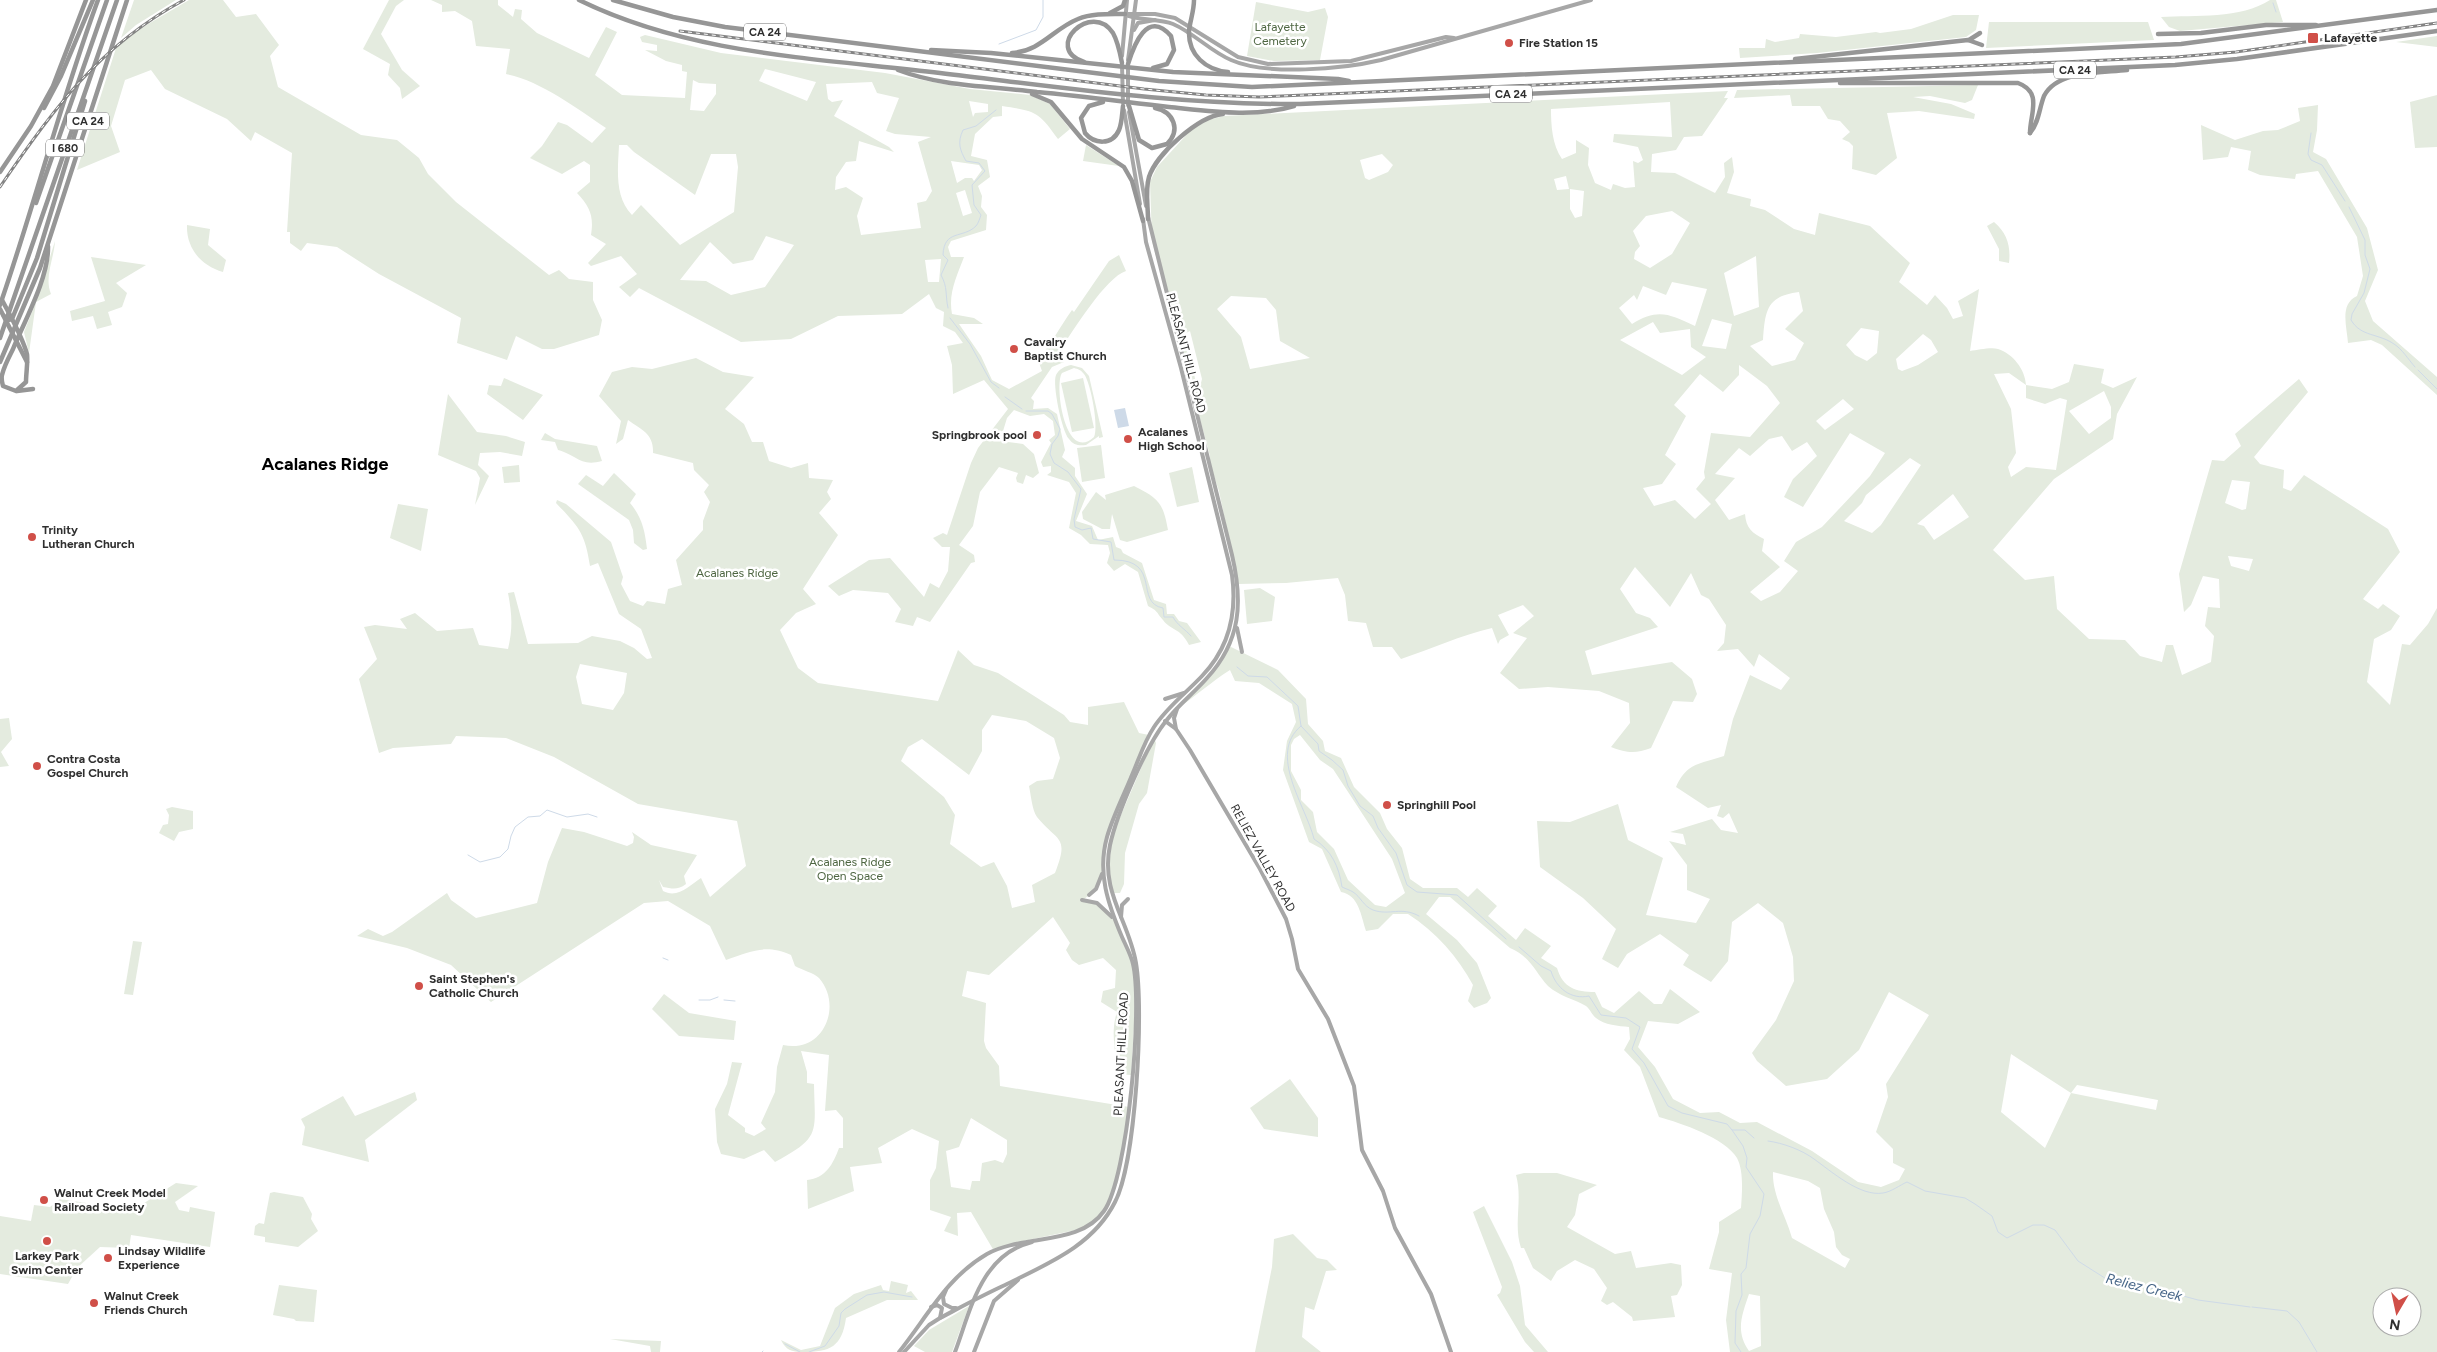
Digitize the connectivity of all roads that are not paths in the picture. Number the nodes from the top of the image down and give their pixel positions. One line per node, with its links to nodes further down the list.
1 (86, 0): 45 (highway)
2 (93, 0): 45 (highway)
3 (98, 0): 47 (highway, I 680)
4 (108, 0): 47 (highway)
5 (117, 0): 39 (highway, I 680)
6 (127, 0): 49 (highway, CA 24)
7 (579, 0): 33 (highway, CA 24)
8 (613, 0): 26 (highway, CA 24)
9 (1126, 0): 14 (highway); 15 (main road, PLEASANT HILL ROAD)
10 (1136, 0): 16 (main road, PLEASANT HILL ROAD)
11 (1194, 0): 35 (highway)
12 (1591, 0): 22 (main road)
13 (2437, 10): 18 (highway, CA 24)
14 (1106, 14): 15 (highway); 27 (highway)
15 (1125, 14): 16 (main road); 29 (main road, PLEASANT HILL ROAD)
16 (1134, 16): 17 (main road); 22 (main road); 23 (main road, PLEASANT HILL ROAD)
17 (1161, 20): 22 (main road); 23 (main road)
18 (2322, 26): 21 (highway); 28 (highway, CA 24)
19 (2437, 31): 32 (highway, CA 24)
20 (1980, 32): 24 (highway)
21 (2158, 34)
22 (1454, 38)
23 (1131, 39): 30 (main road, PLEASANT HILL ROAD)
24 (1968, 40): 25 (highway); 28 (highway)
25 (1982, 45)
26 (918, 51): 27 (highway); 37 (highway, CA 24)
27 (991, 53): 31 (highway)
28 (1773, 62): 37 (highway, CA 24)
29 (1122, 63): 31 (highway); 43 (main road, PLEASANT HILL ROAD)
30 (1128, 64): 34 (highway); 43 (main road, PLEASANT HILL ROAD)
31 (1107, 66): 34 (highway)
32 (2158, 66): 36 (highway, CA 24); 36 (highway)
33 (890, 67): 38 (highway); 41 (highway, CA 24)
34 (1141, 69): 35 (highway)
35 (1269, 76): 37 (highway)
36 (1808, 81): 41 (highway, CA 24)
37 (1352, 82)
38 (1013, 90): 40 (highway); 48 (highway)
39 (85, 95): 54 (highway); 55 (highway, I 680)
40 (1108, 101): 42 (highway); 43 (highway)
41 (1300, 104): 44 (highway)
42 (1142, 105): 43 (highway); 44 (highway)
43 (1126, 106): 48 (main road, PLEASANT HILL ROAD)
44 (1233, 112): 48 (highway)
45 (31, 126): 46 (highway)
46 (0, 172)
47 (29, 220): 51 (highway, I 680)
48 (1146, 220): 60 (main road, PLEASANT HILL ROAD); 62 (main road, PLEASANT HILL ROAD)
49 (48, 242): 56 (highway, CA 24); 59 (highway)
50 (0, 297): 54 (highway)
51 (0, 304)
52 (0, 309): 53 (highway)
53 (4, 316): 54 (highway); 57 (highway)
54 (12, 319): 57 (highway)
55 (0, 338)
56 (0, 362)
57 (28, 363): 59 (highway)
58 (33, 389): 59 (highway)
59 (16, 391)
60 (1237, 622): 61 (main road); 64 (main road, PLEASANT HILL ROAD)
61 (1242, 652)
62 (1184, 693): 63 (main road, PLEASANT HILL ROAD); 63 (main road)
63 (1173, 704): 65 (main road, PLEASANT HILL ROAD)
64 (1178, 708): 66 (main road, PLEASANT HILL ROAD); 67 (main road)
65 (1161, 718): 66 (main road, RELIEZ VALLEY ROAD); 68 (main road, PLEASANT HILL ROAD)
66 (1165, 721): 67 (main road, RELIEZ VALLEY ROAD); 73 (main road, PLEASANT HILL ROAD)
67 (1176, 729): 84 (main road, RELIEZ VALLEY ROAD)
68 (1102, 872): 69 (main road); 72 (main road, PLEASANT HILL ROAD)
69 (1089, 895)
70 (1128, 899): 73 (main road)
71 (1082, 900): 72 (main road)
72 (1115, 921): 74 (main road, PLEASANT HILL ROAD)
73 (1121, 922): 75 (main road, PLEASANT HILL ROAD)
74 (1051, 1236): 76 (main road, PLEASANT HILL ROAD); 82 (main road)
75 (1023, 1276): 78 (main road, PLEASANT HILL ROAD); 83 (main road)
76 (947, 1286): 77 (main road, PLEASANT HILL ROAD); 78 (main road)
77 (931, 1307): 79 (main road); 80 (main road, PLEASANT HILL ROAD)
78 (961, 1307): 79 (main road, PLEASANT HILL ROAD)
79 (940, 1318): 81 (main road, PLEASANT HILL ROAD)
80 (899, 1352)
81 (904, 1352)
82 (956, 1352)
83 (974, 1352)
84 (1451, 1352)

